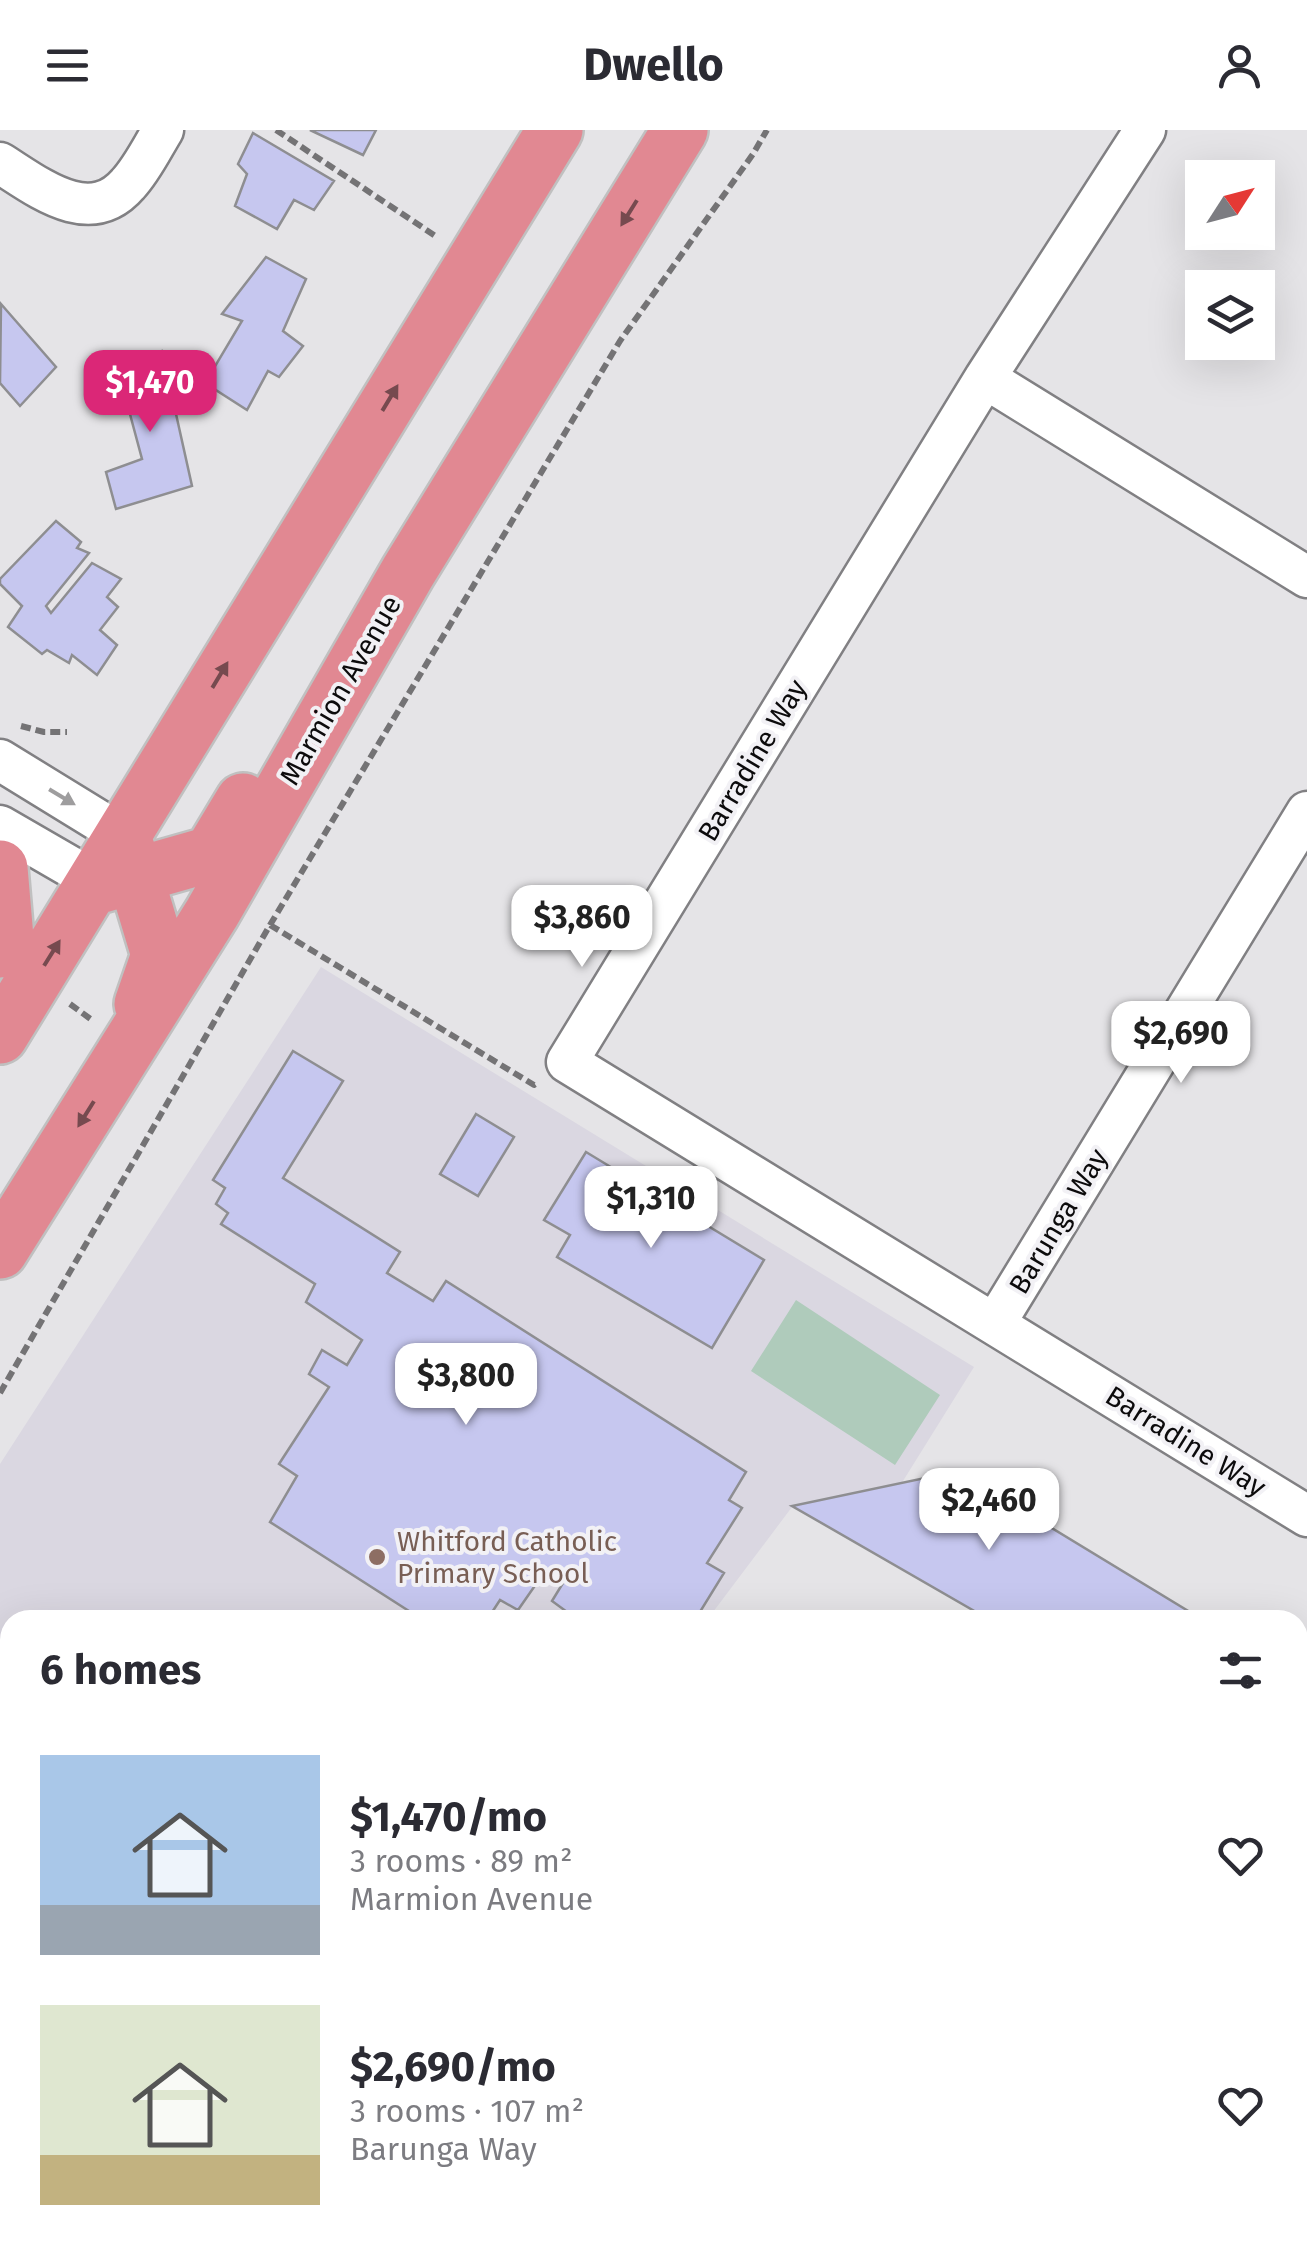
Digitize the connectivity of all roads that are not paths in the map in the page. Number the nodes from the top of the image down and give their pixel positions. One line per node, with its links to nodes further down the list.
1 (163, 130): 5 (street)
2 (555, 130): 13 (highway, one-way to 2)
3 (680, 130): 7 (highway, Marmion Avenue, one-way to 7)
4 (1144, 130): 6 (street, Barradine Way)
5 (0, 163)
6 (985, 378): 8 (street); 18 (street, Barradine Way)
7 (447, 509): 13 (highway); 16 (highway, Marmion Avenue)
8 (1307, 577)
9 (7, 742): 13 (street, one-way to 13)
10 (1307, 812): 18 (street, Barunga Way)
11 (0, 826): 13 (street)
12 (0, 868): 14 (highway)
13 (113, 870): 15 (highway, one-way to 13); 16 (highway)
14 (0, 950)
15 (0, 1036)
16 (128, 1047): 17 (highway, Marmion Avenue, one-way to 17)
17 (0, 1252)
18 (996, 1322): 19 (street, Barradine Way)
19 (1307, 1516)

